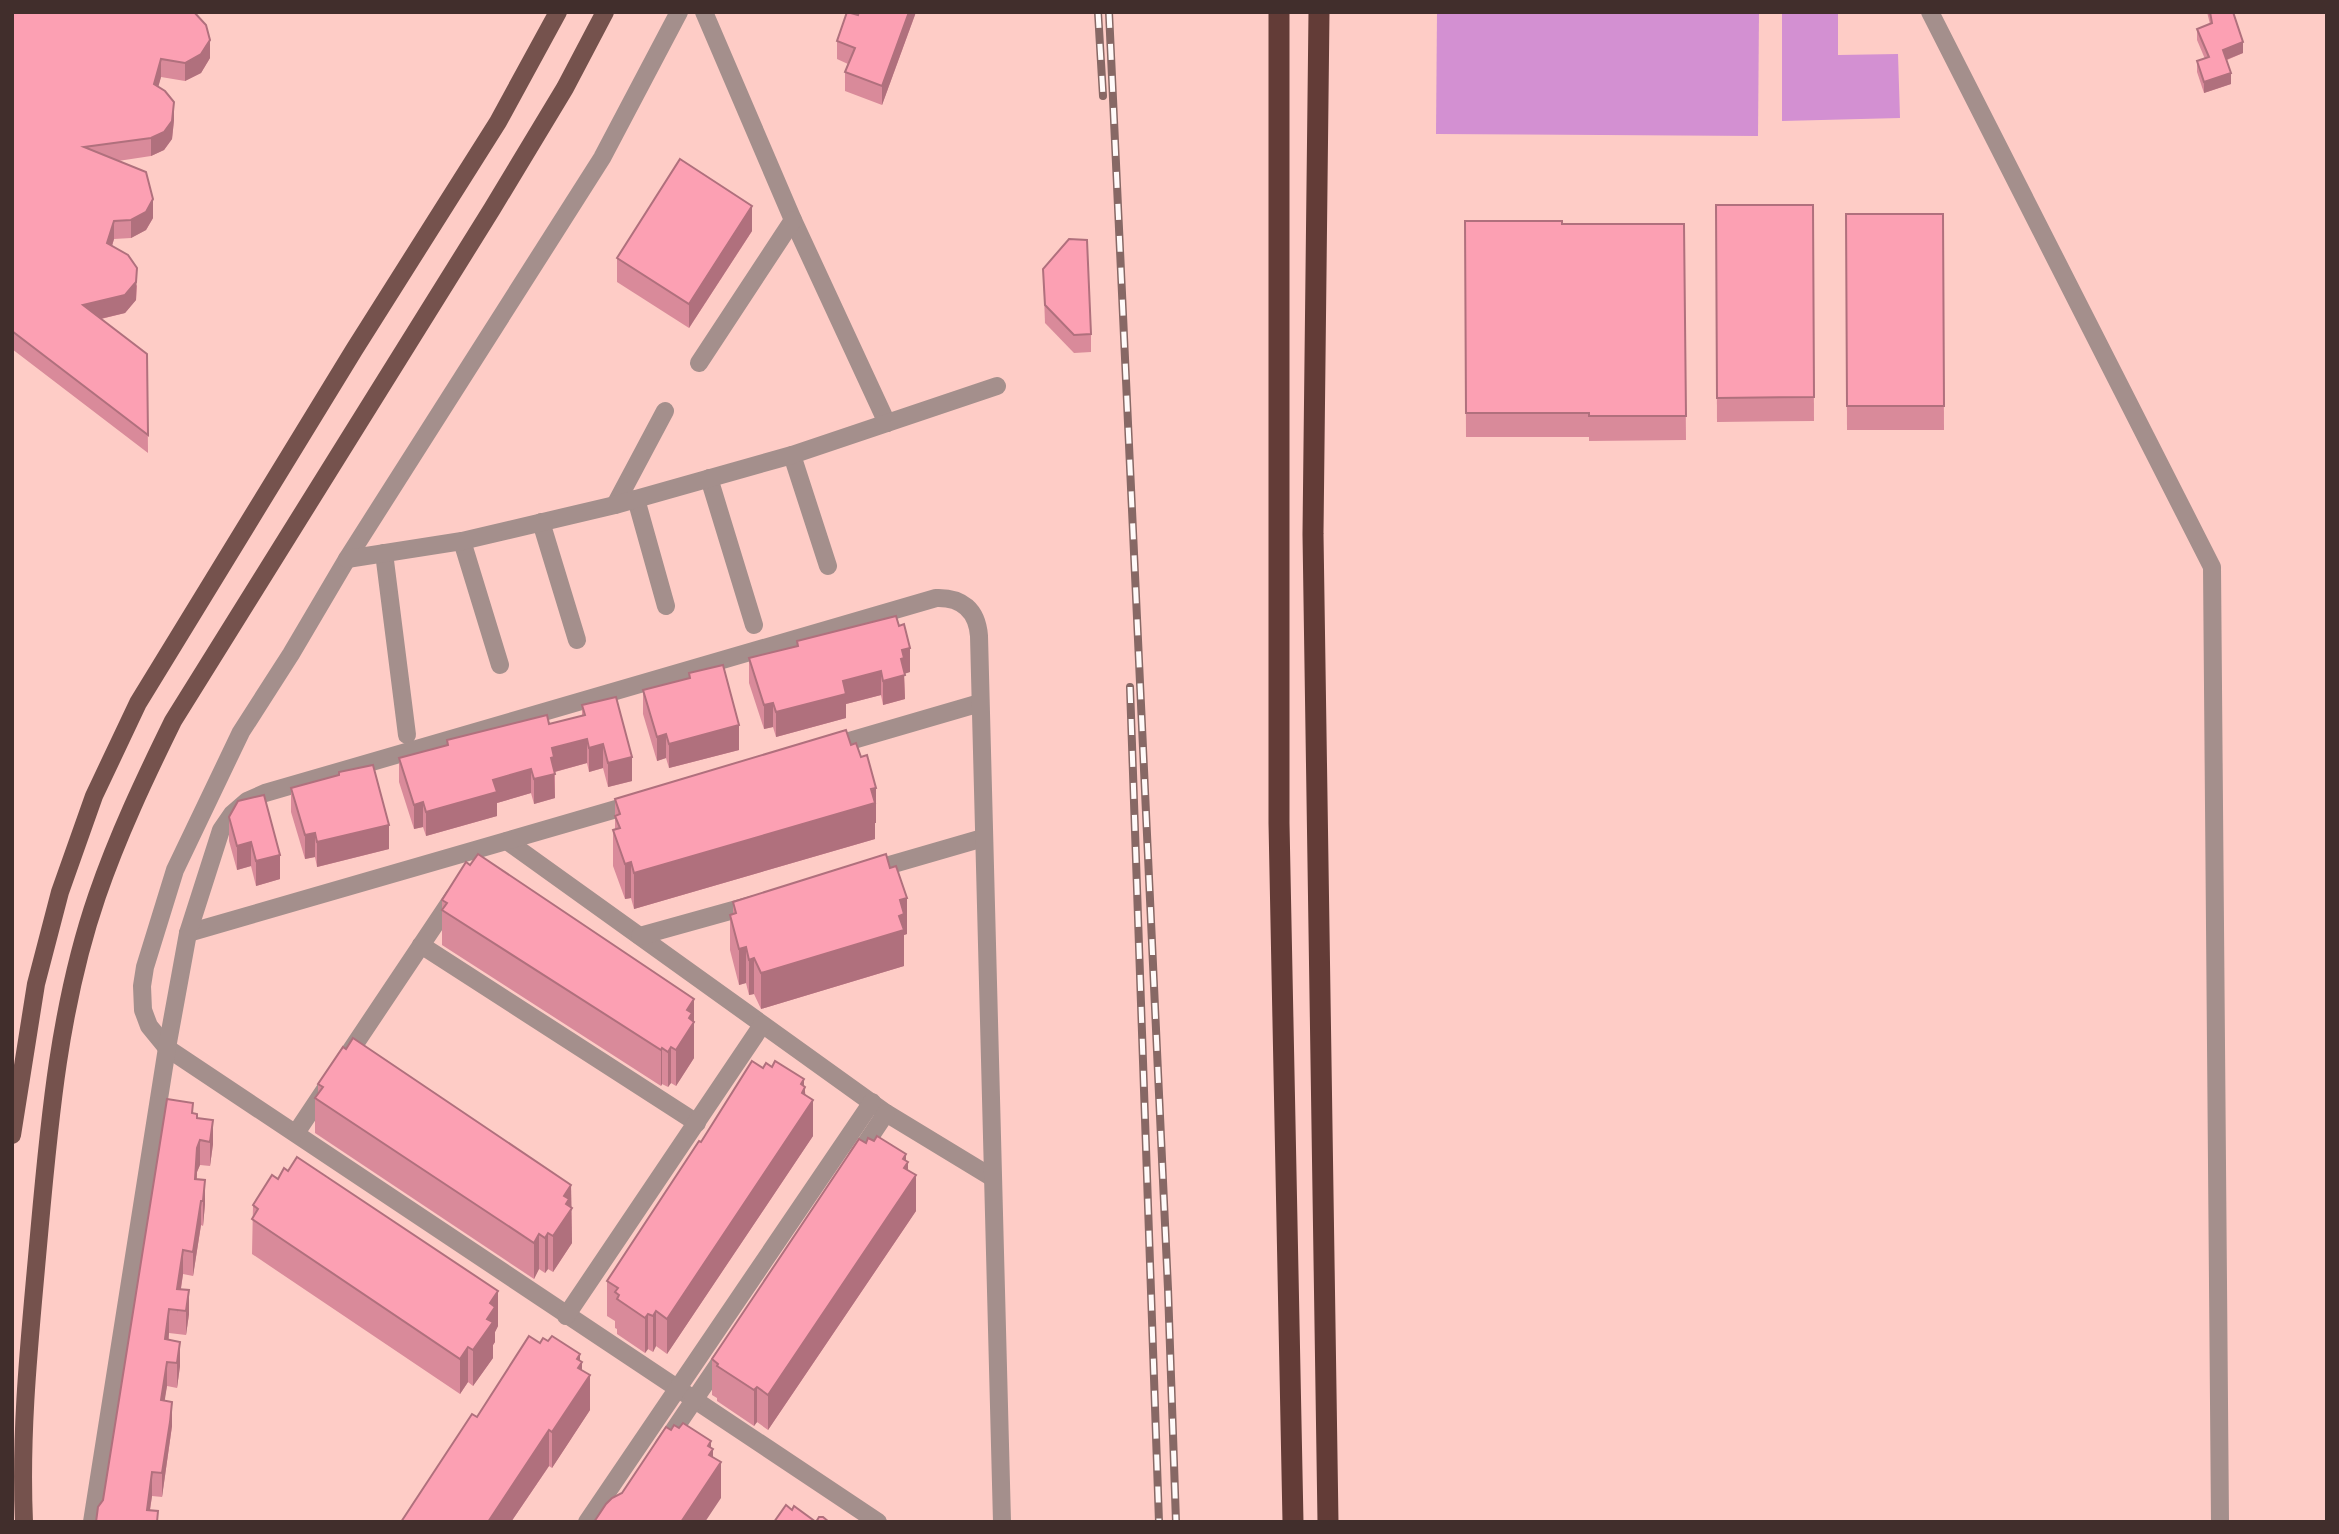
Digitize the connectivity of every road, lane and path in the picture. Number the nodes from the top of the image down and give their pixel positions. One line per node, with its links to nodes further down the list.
1 (558, 12): 43 (main road)
2 (605, 12): 51 (main road)
3 (679, 12): 20 (street)
4 (704, 12): 8 (street)
5 (1279, 12): 56 (highway)
6 (1319, 12): 57 (highway)
7 (1930, 12): 58 (street)
8 (793, 220): 9 (street); 12 (street)
9 (699, 363)
10 (997, 386): 12 (street)
11 (666, 411): 16 (street)
12 (887, 424): 13 (street)
13 (792, 455): 14 (street); 21 (street)
14 (709, 478): 15 (street); 23 (street)
15 (636, 499): 16 (street); 22 (street)
16 (615, 505): 17 (street)
17 (541, 522): 18 (street); 24 (street)
18 (462, 541): 19 (street); 25 (street)
19 (384, 553): 20 (street); 27 (street)
20 (347, 559): 39 (street)
21 (828, 566)
22 (666, 606)
23 (754, 625)
24 (577, 640)
25 (500, 665)
26 (980, 703): 28 (street); 30 (street); 35 (street)
27 (407, 736)
28 (809, 753)
29 (651, 799): 31 (street)
30 (983, 838): 33 (street); 45 (street)
31 (507, 841): 32 (street); 36 (street)
32 (487, 846): 35 (street); 37 (street)
33 (852, 876)
34 (772, 899): 36 (street)
35 (188, 933): 39 (street)
36 (640, 936): 38 (street)
37 (421, 946): 41 (street); 42 (street)
38 (762, 1025): 40 (street); 41 (street)
39 (167, 1048): 42 (street); 52 (street)
40 (879, 1108): 44 (street); 45 (street); 48 (street)
41 (696, 1123): 46 (street)
42 (296, 1133): 46 (street)
43 (12, 1135)
44 (848, 1170)
45 (993, 1178): 55 (street)
46 (566, 1316): 48 (street)
47 (733, 1342): 49 (street)
48 (678, 1388): 49 (street); 53 (street)
49 (695, 1399): 50 (street); 54 (street)
50 (650, 1466)
51 (24, 1522)
52 (92, 1522)
53 (587, 1522)
54 (878, 1522)
55 (1002, 1522)
56 (1293, 1522)
57 (1328, 1522)
58 (2220, 1522)

